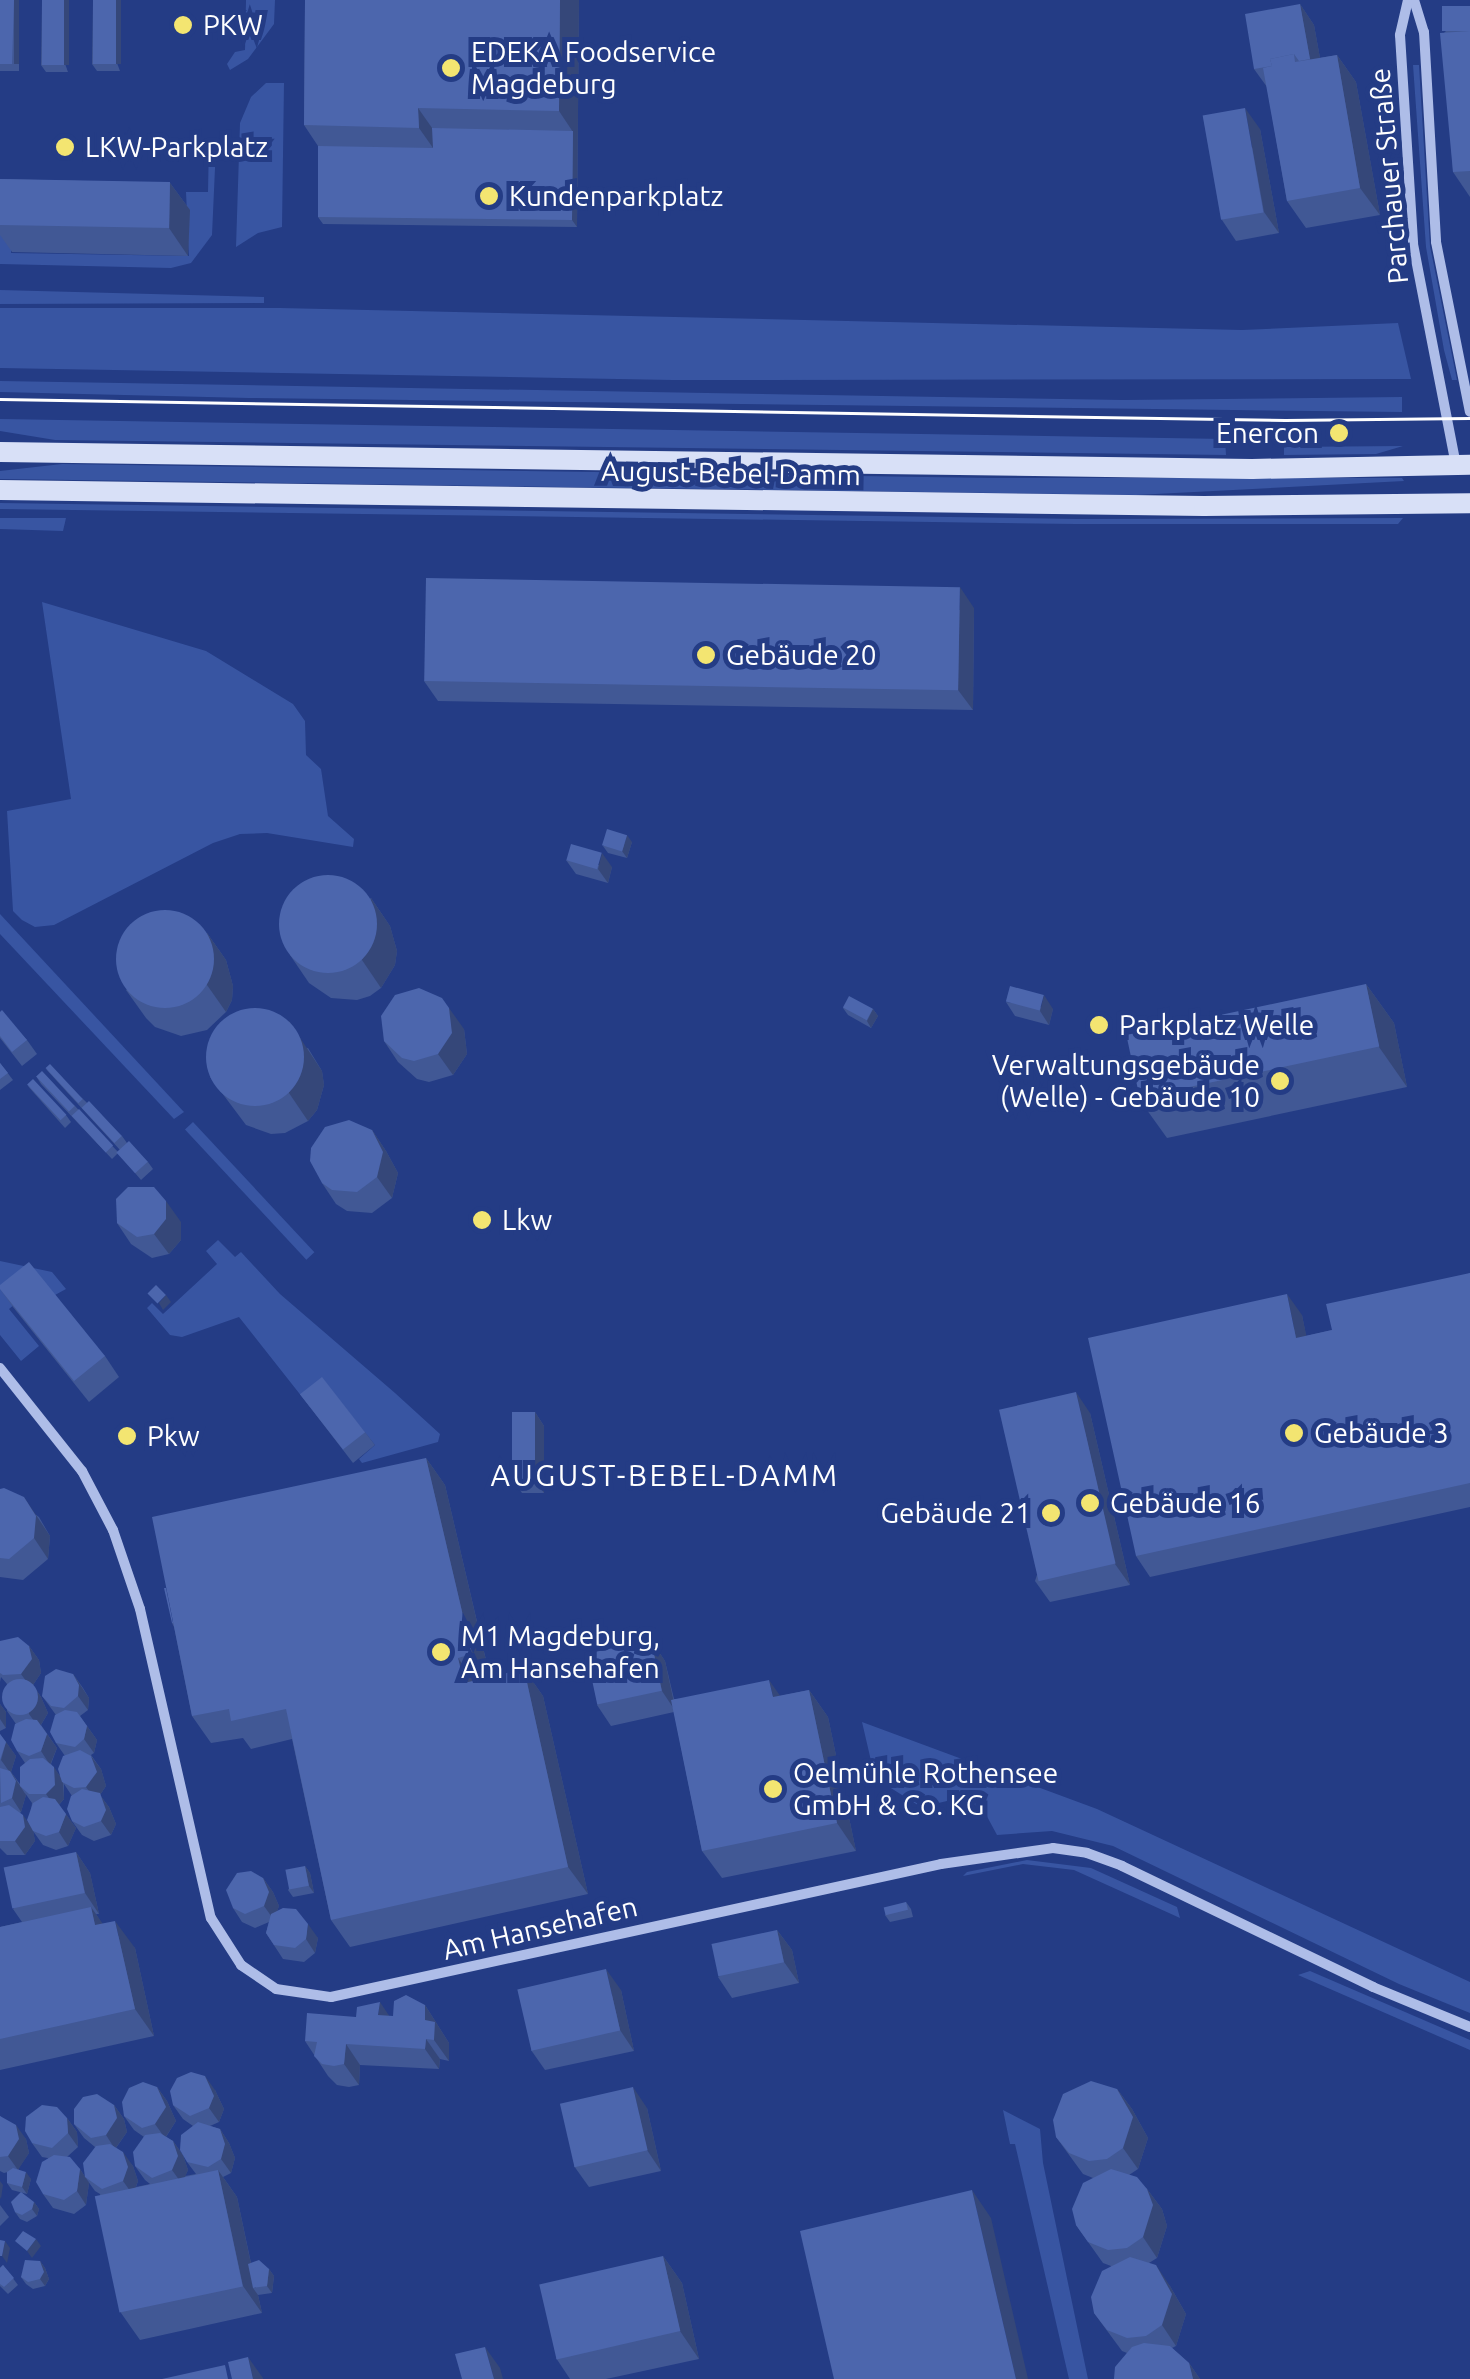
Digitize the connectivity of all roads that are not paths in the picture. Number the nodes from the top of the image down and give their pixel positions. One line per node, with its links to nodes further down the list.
1 (1411, 0): 2 (street, Parchauer Straße); 4 (street, Parchauer Straße)
2 (1470, 412)
3 (0, 452): 4 (main road, August-Bebel-Damm)
4 (1463, 465): 6 (main road, August-Bebel-Damm)
5 (0, 490): 6 (main road, August-Bebel-Damm)
6 (1466, 503)
7 (0, 1368): 8 (street, Am Hansehafen)
8 (1470, 2027)

